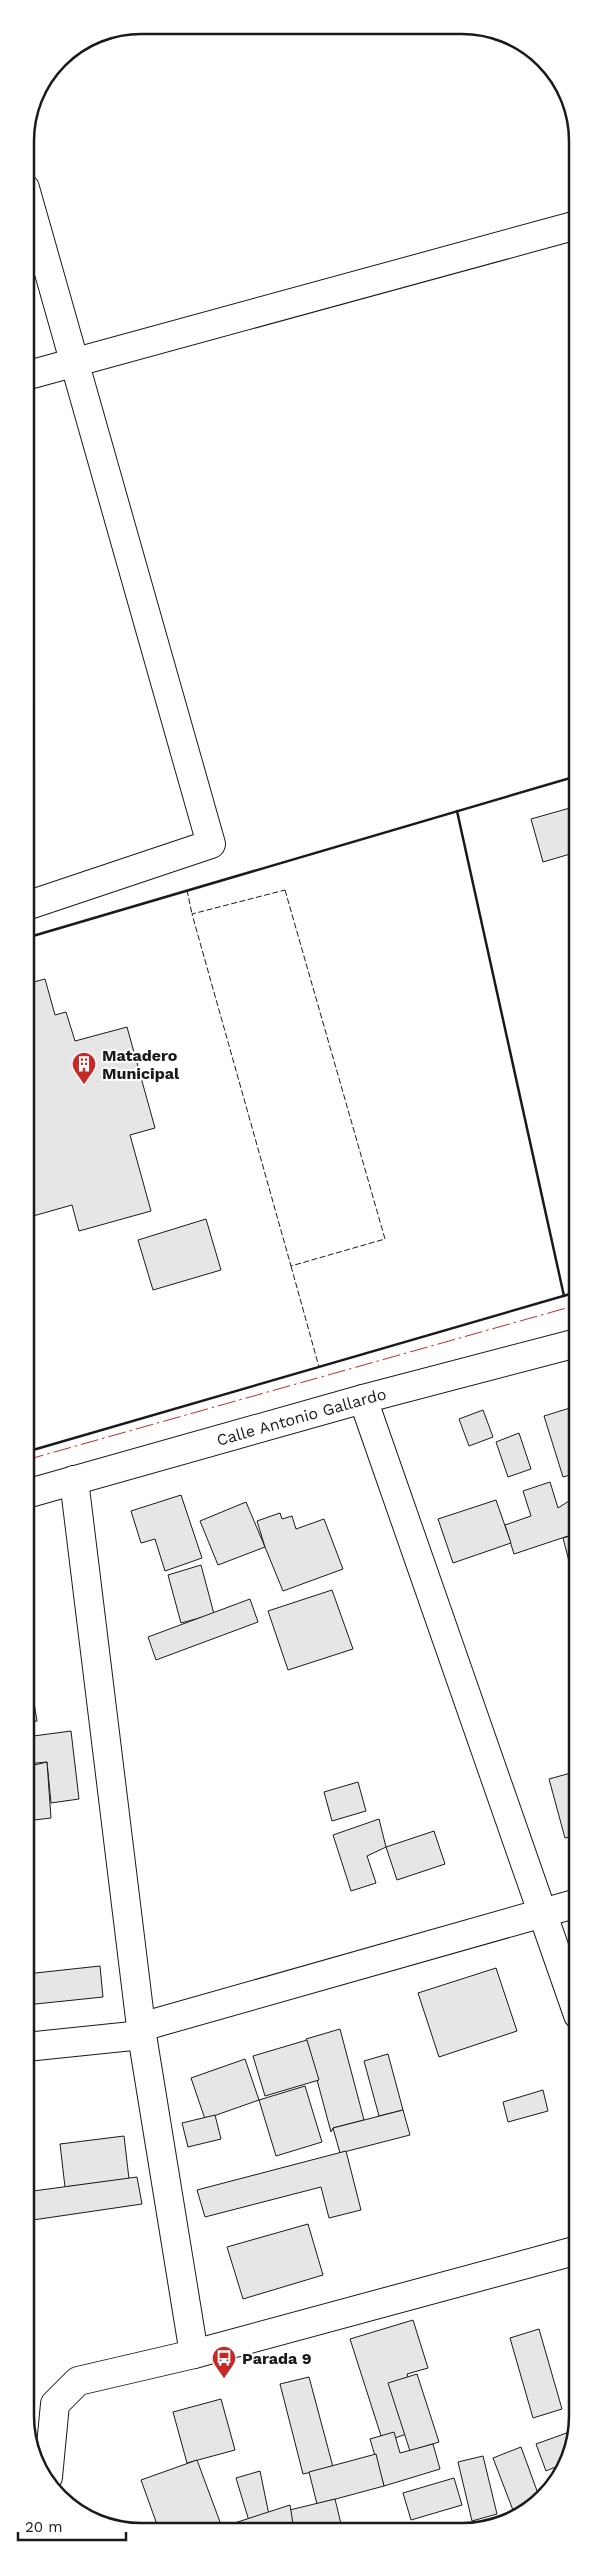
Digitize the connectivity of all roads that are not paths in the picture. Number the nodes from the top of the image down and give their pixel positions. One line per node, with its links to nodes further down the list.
1 (34, 220): 3 (street)
2 (569, 227): 3 (street)
3 (74, 361): 4 (street); 5 (street)
4 (34, 373)
5 (34, 903)
6 (569, 1345): 7 (street, Calle Antonio Gallardo)
7 (363, 1399): 8 (street, Calle Antonio Gallardo); 11 (street)
8 (74, 1480): 9 (street, Calle Antonio Gallardo); 13 (street)
9 (34, 1492)
10 (569, 1906): 11 (street)
11 (543, 1913): 12 (street); 13 (street)
12 (569, 1989)
13 (141, 2031): 14 (street); 16 (street)
14 (34, 2046)
15 (569, 2252): 16 (street)
16 (194, 2354): 17 (street)
17 (49, 2470)

